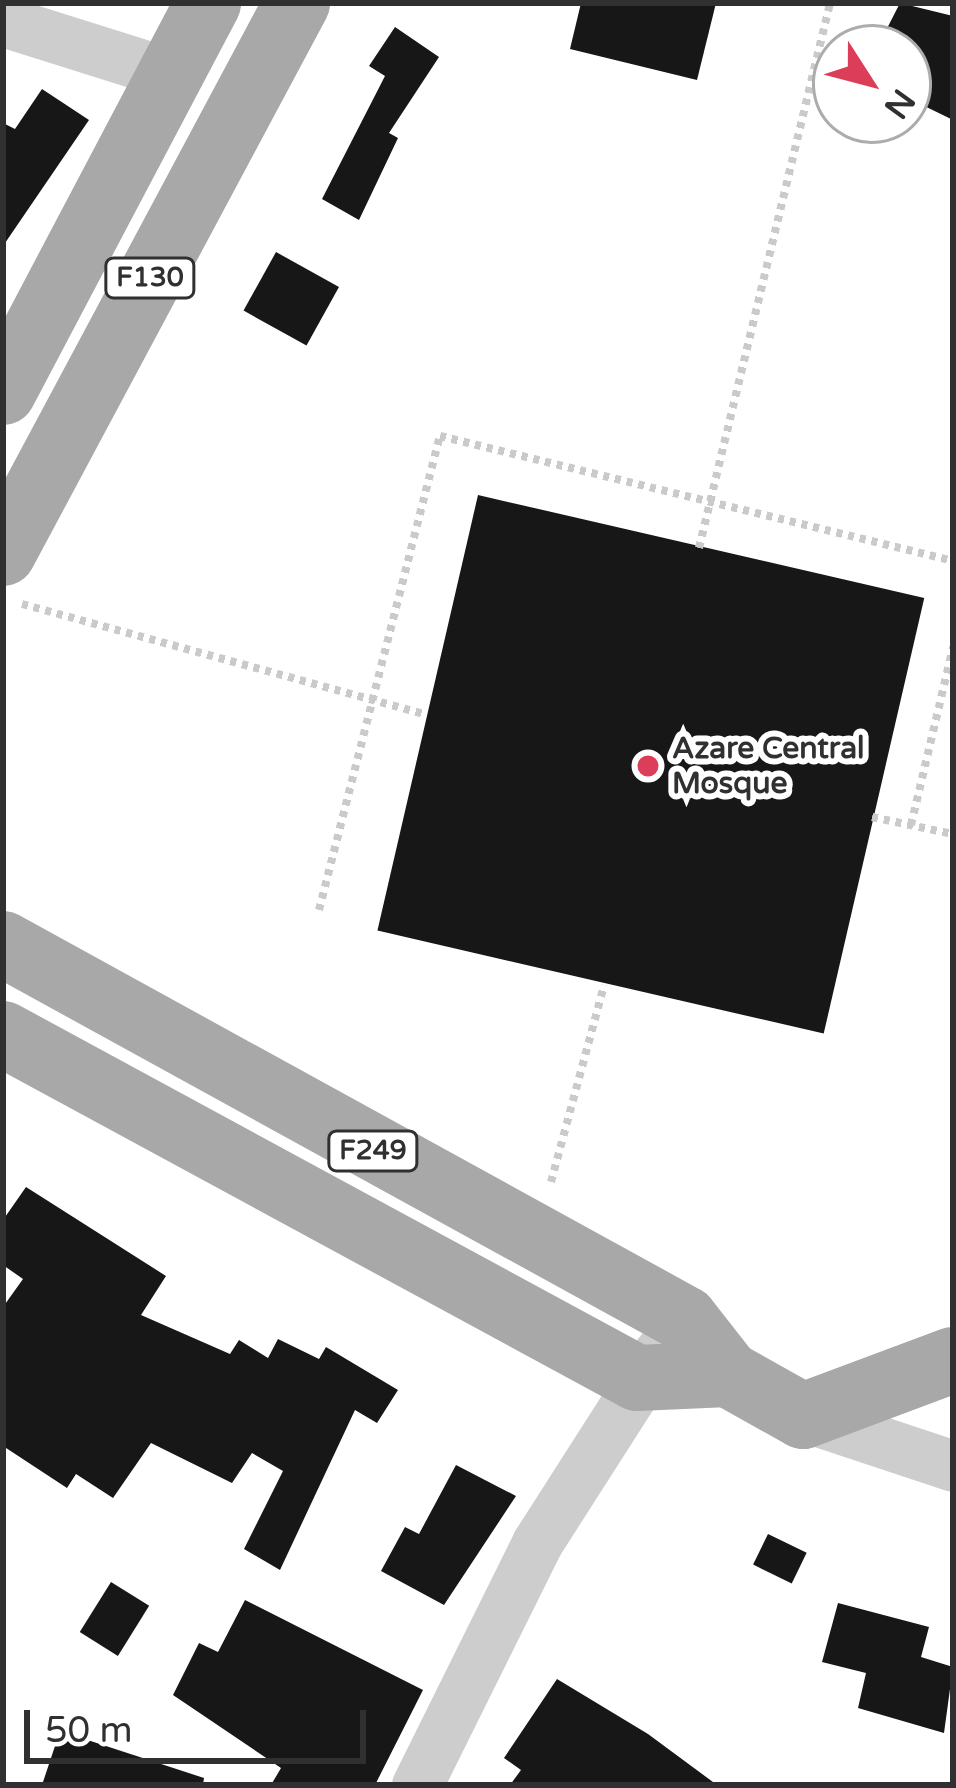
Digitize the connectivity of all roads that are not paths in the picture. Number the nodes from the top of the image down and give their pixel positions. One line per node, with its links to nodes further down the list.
1 (208, 3): 4 (main road, F130)
2 (297, 3): 6 (main road, F130)
3 (3, 21): 4 (street)
4 (171, 74): 5 (main road, F130)
5 (3, 392)
6 (3, 553)
7 (3, 944): 9 (main road, F249)
8 (3, 1034): 12 (main road, F249)
9 (685, 1319): 11 (main road, F249); 12 (street)
10 (953, 1360): 13 (main road)
11 (728, 1374): 12 (main road); 13 (main road, F249)
12 (638, 1378): 15 (street)
13 (803, 1416): 14 (street)
14 (953, 1466)
15 (417, 1785)

